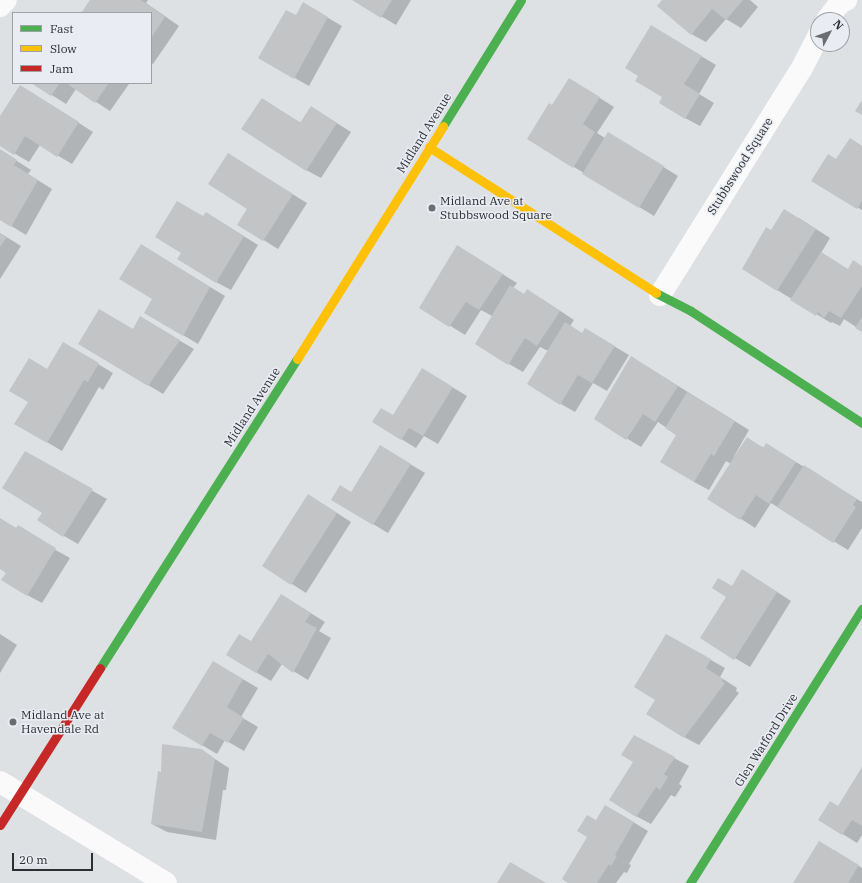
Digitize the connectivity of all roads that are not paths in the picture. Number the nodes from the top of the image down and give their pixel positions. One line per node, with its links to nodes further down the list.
1 (6, 0): 4 (street)
2 (521, 0): 7 (main road, Midland Avenue)
3 (846, 0): 5 (street)
4 (0, 6)
5 (833, 12)
6 (810, 52): 8 (street, Stubbswood Square)
7 (429, 147): 8 (main road); 12 (main road, Midland Avenue)
8 (660, 295): 9 (main road)
9 (862, 424)
10 (862, 609): 15 (main road, Glen Watford Drive)
11 (0, 782): 12 (street)
12 (19, 794): 13 (main road, Midland Avenue); 14 (street)
13 (0, 825)
14 (166, 883)
15 (690, 883)

